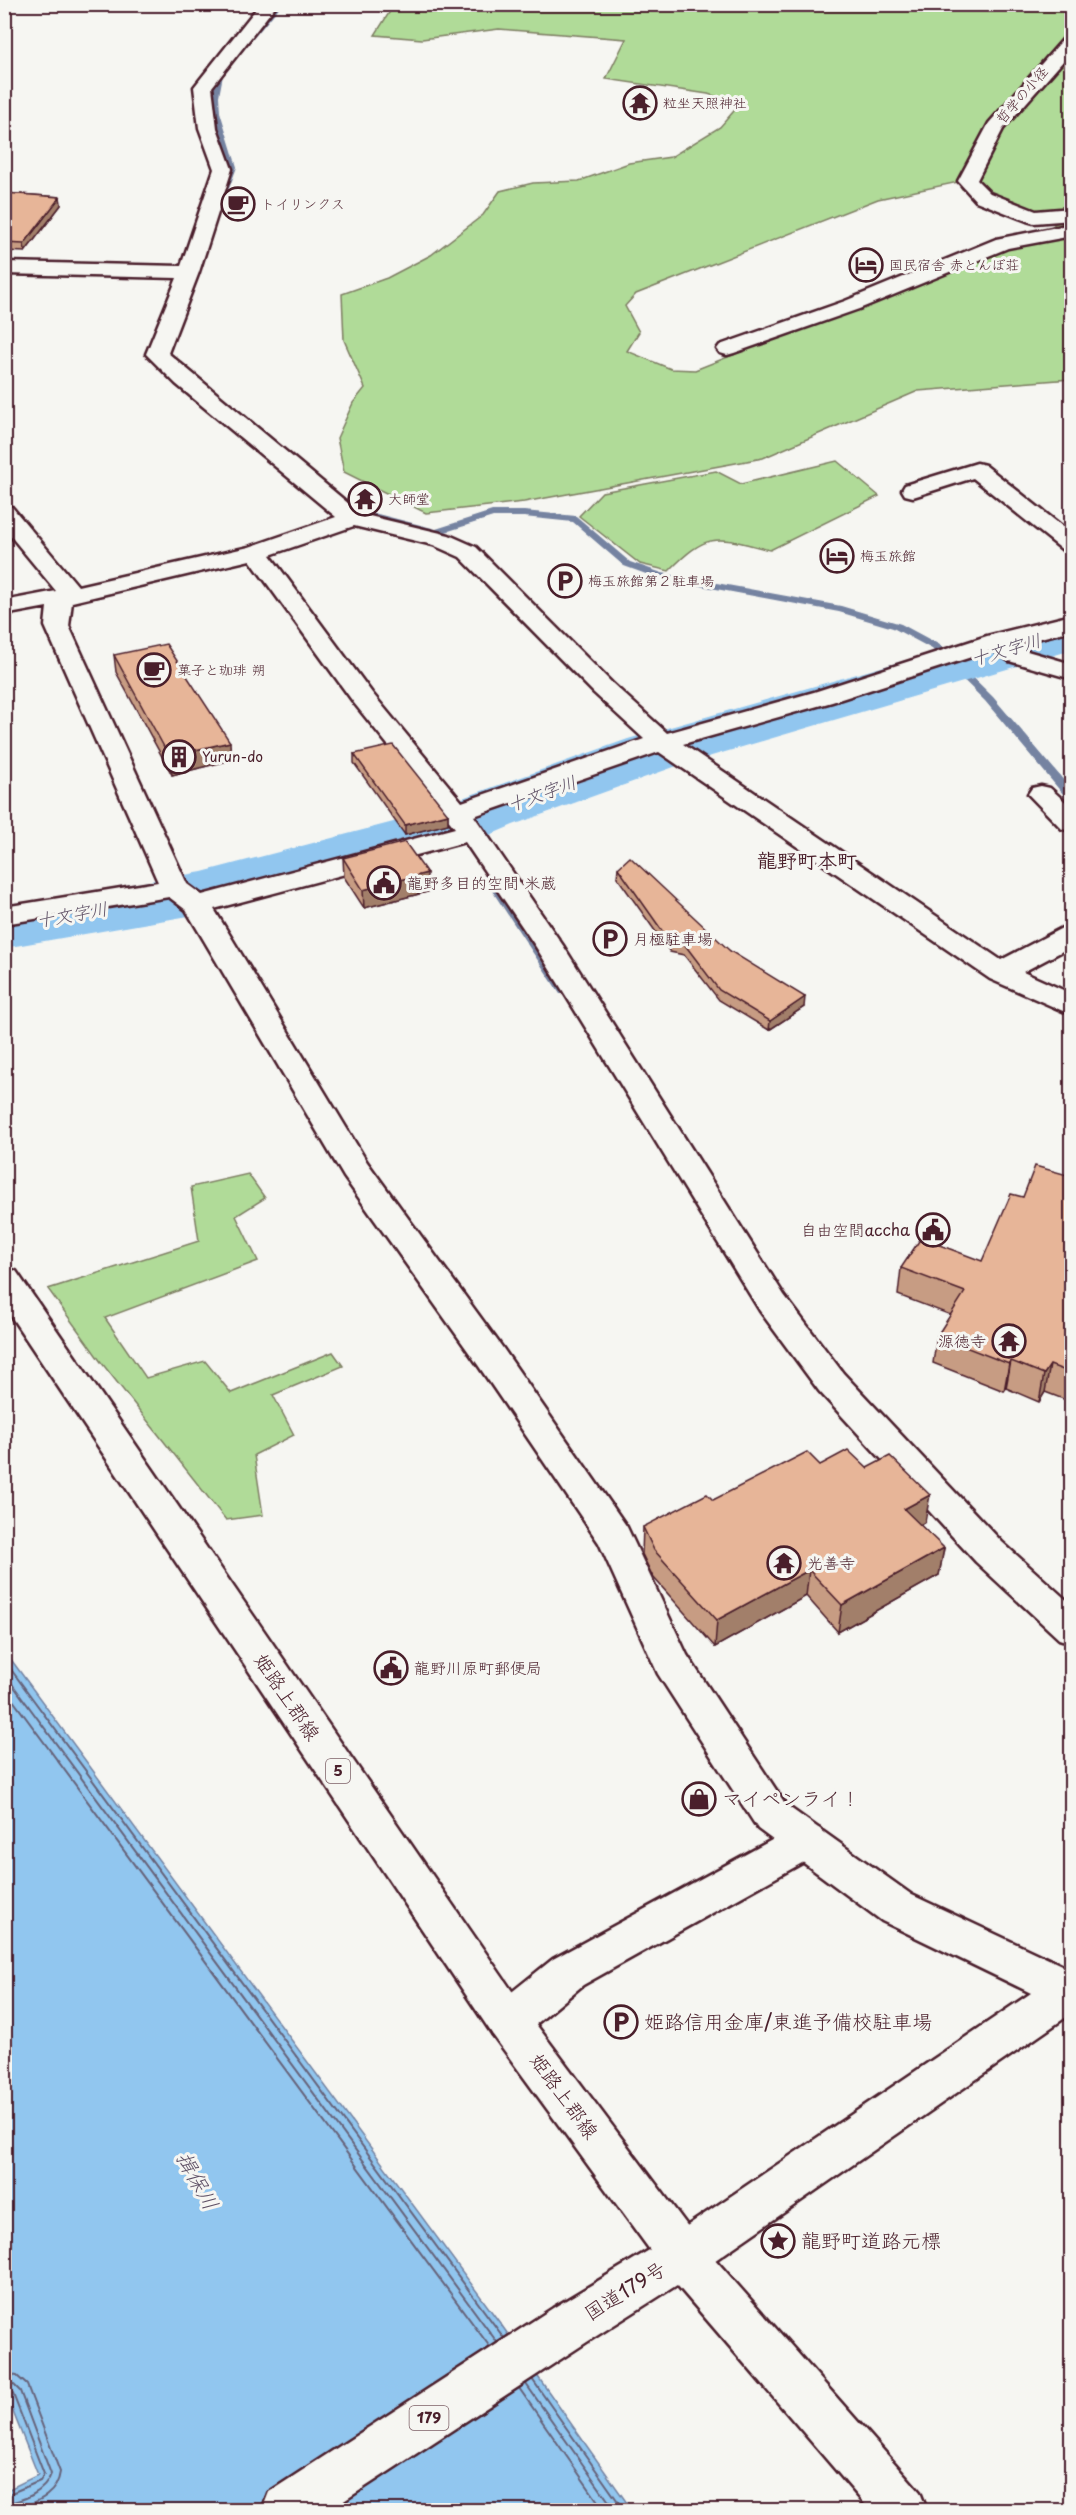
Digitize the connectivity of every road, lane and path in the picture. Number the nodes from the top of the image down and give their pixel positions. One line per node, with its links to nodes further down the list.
1 (189, 4): 2 (main road)
2 (196, 4)
3 (268, 4): 8 (main road)
4 (1071, 40): 5 (main road, 哲学の小径)
5 (1071, 214)
6 (1071, 230): 9 (main road)
7 (4, 268): 8 (main road)
8 (189, 272): 12 (main road)
9 (727, 349)
10 (913, 490): 13 (main road)
11 (4, 512): 15 (main road)
12 (353, 519): 14 (main road); 20 (main road)
13 (1071, 546)
14 (256, 552): 15 (main road); 22 (main road)
15 (66, 596): 16 (main road); 24 (main road)
16 (4, 609)
17 (1071, 622): 18 (main road)
18 (996, 641): 19 (main road); 20 (main road)
19 (1071, 672)
20 (662, 742): 22 (main road); 27 (main road)
21 (1041, 794): 23 (main road)
22 (464, 823): 24 (main road); 30 (main road)
23 (1071, 823)
24 (186, 897): 25 (main road); 31 (main road)
25 (4, 916)
26 (1071, 934): 27 (main road)
27 (1000, 973): 28 (main road)
28 (1071, 1006)
29 (4, 1279): 33 (main road, 姫路上郡線 / 5)
30 (1071, 1628)
31 (806, 1841): 32 (main road); 33 (main road)
32 (1071, 1991): 34 (main road)
33 (508, 2020): 34 (main road, 姫路上郡線 / 5)
34 (682, 2256): 35 (main road, 国道179号 / 179); 36 (main road, 国道179号)
35 (287, 2511)
36 (902, 2511)

